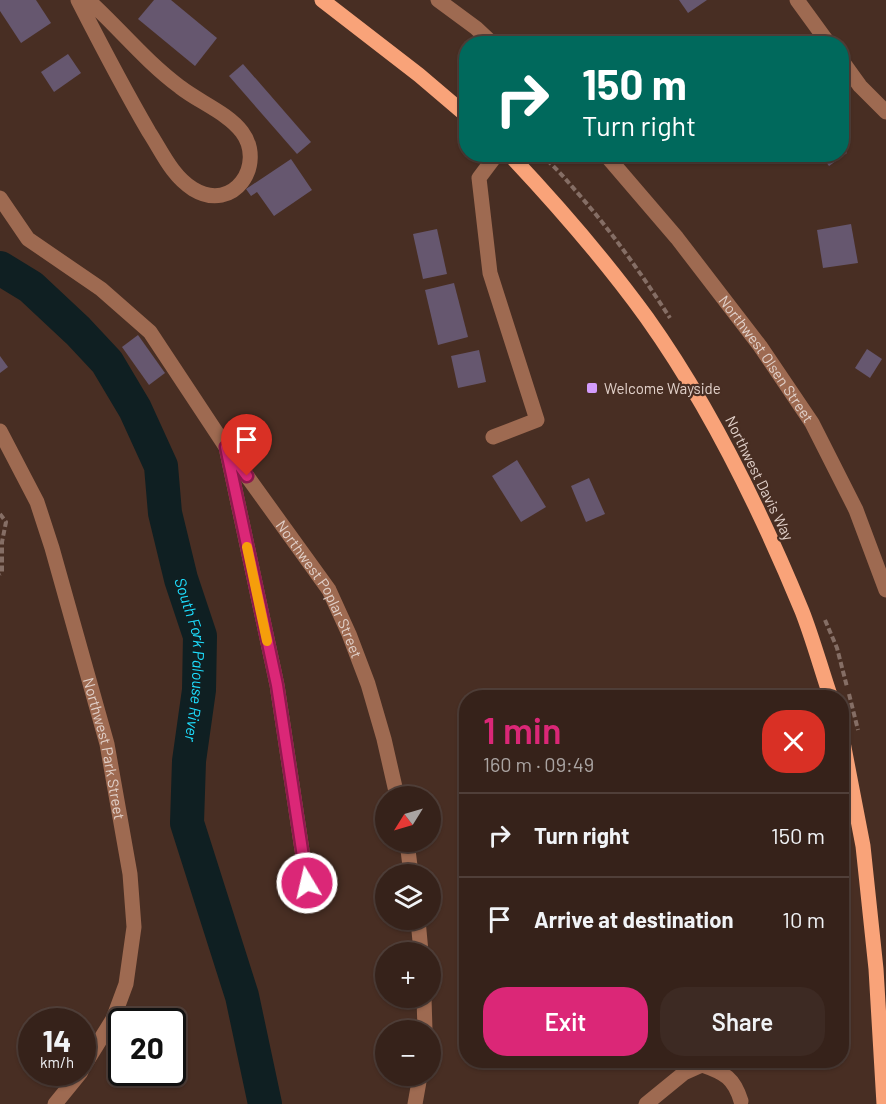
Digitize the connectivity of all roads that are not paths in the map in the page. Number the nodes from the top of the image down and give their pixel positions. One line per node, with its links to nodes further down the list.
1 (78, 0): 2 (street)
2 (88, 0)
3 (322, 0): 9 (main road)
4 (438, 0): 6 (street)
5 (797, 0): 7 (street)
6 (484, 36)
7 (823, 36)
8 (849, 71): 10 (street)
9 (459, 109)
10 (886, 112)
11 (491, 162): 16 (street)
12 (517, 162): 19 (main road, Northwest Davis Way)
13 (612, 162): 18 (street, Northwest Olsen Street)
14 (0, 198): 17 (street, Northwest Poplar Street)
15 (0, 431): 23 (street, Northwest Park Street)
16 (493, 437)
17 (226, 447): 21 (street, Northwest Poplar Street); 22 (street)
18 (886, 590)
19 (828, 690)
20 (849, 773): 32 (main road)
21 (395, 786)
22 (307, 883)
23 (96, 1048)
24 (695, 1068): 31 (street)
25 (710, 1068): 28 (street)
26 (70, 1086): 29 (street, Northwest Park Street)
27 (418, 1086): 30 (street)
28 (741, 1101)
29 (55, 1104)
30 (415, 1104)
31 (646, 1104)
32 (884, 1104)

